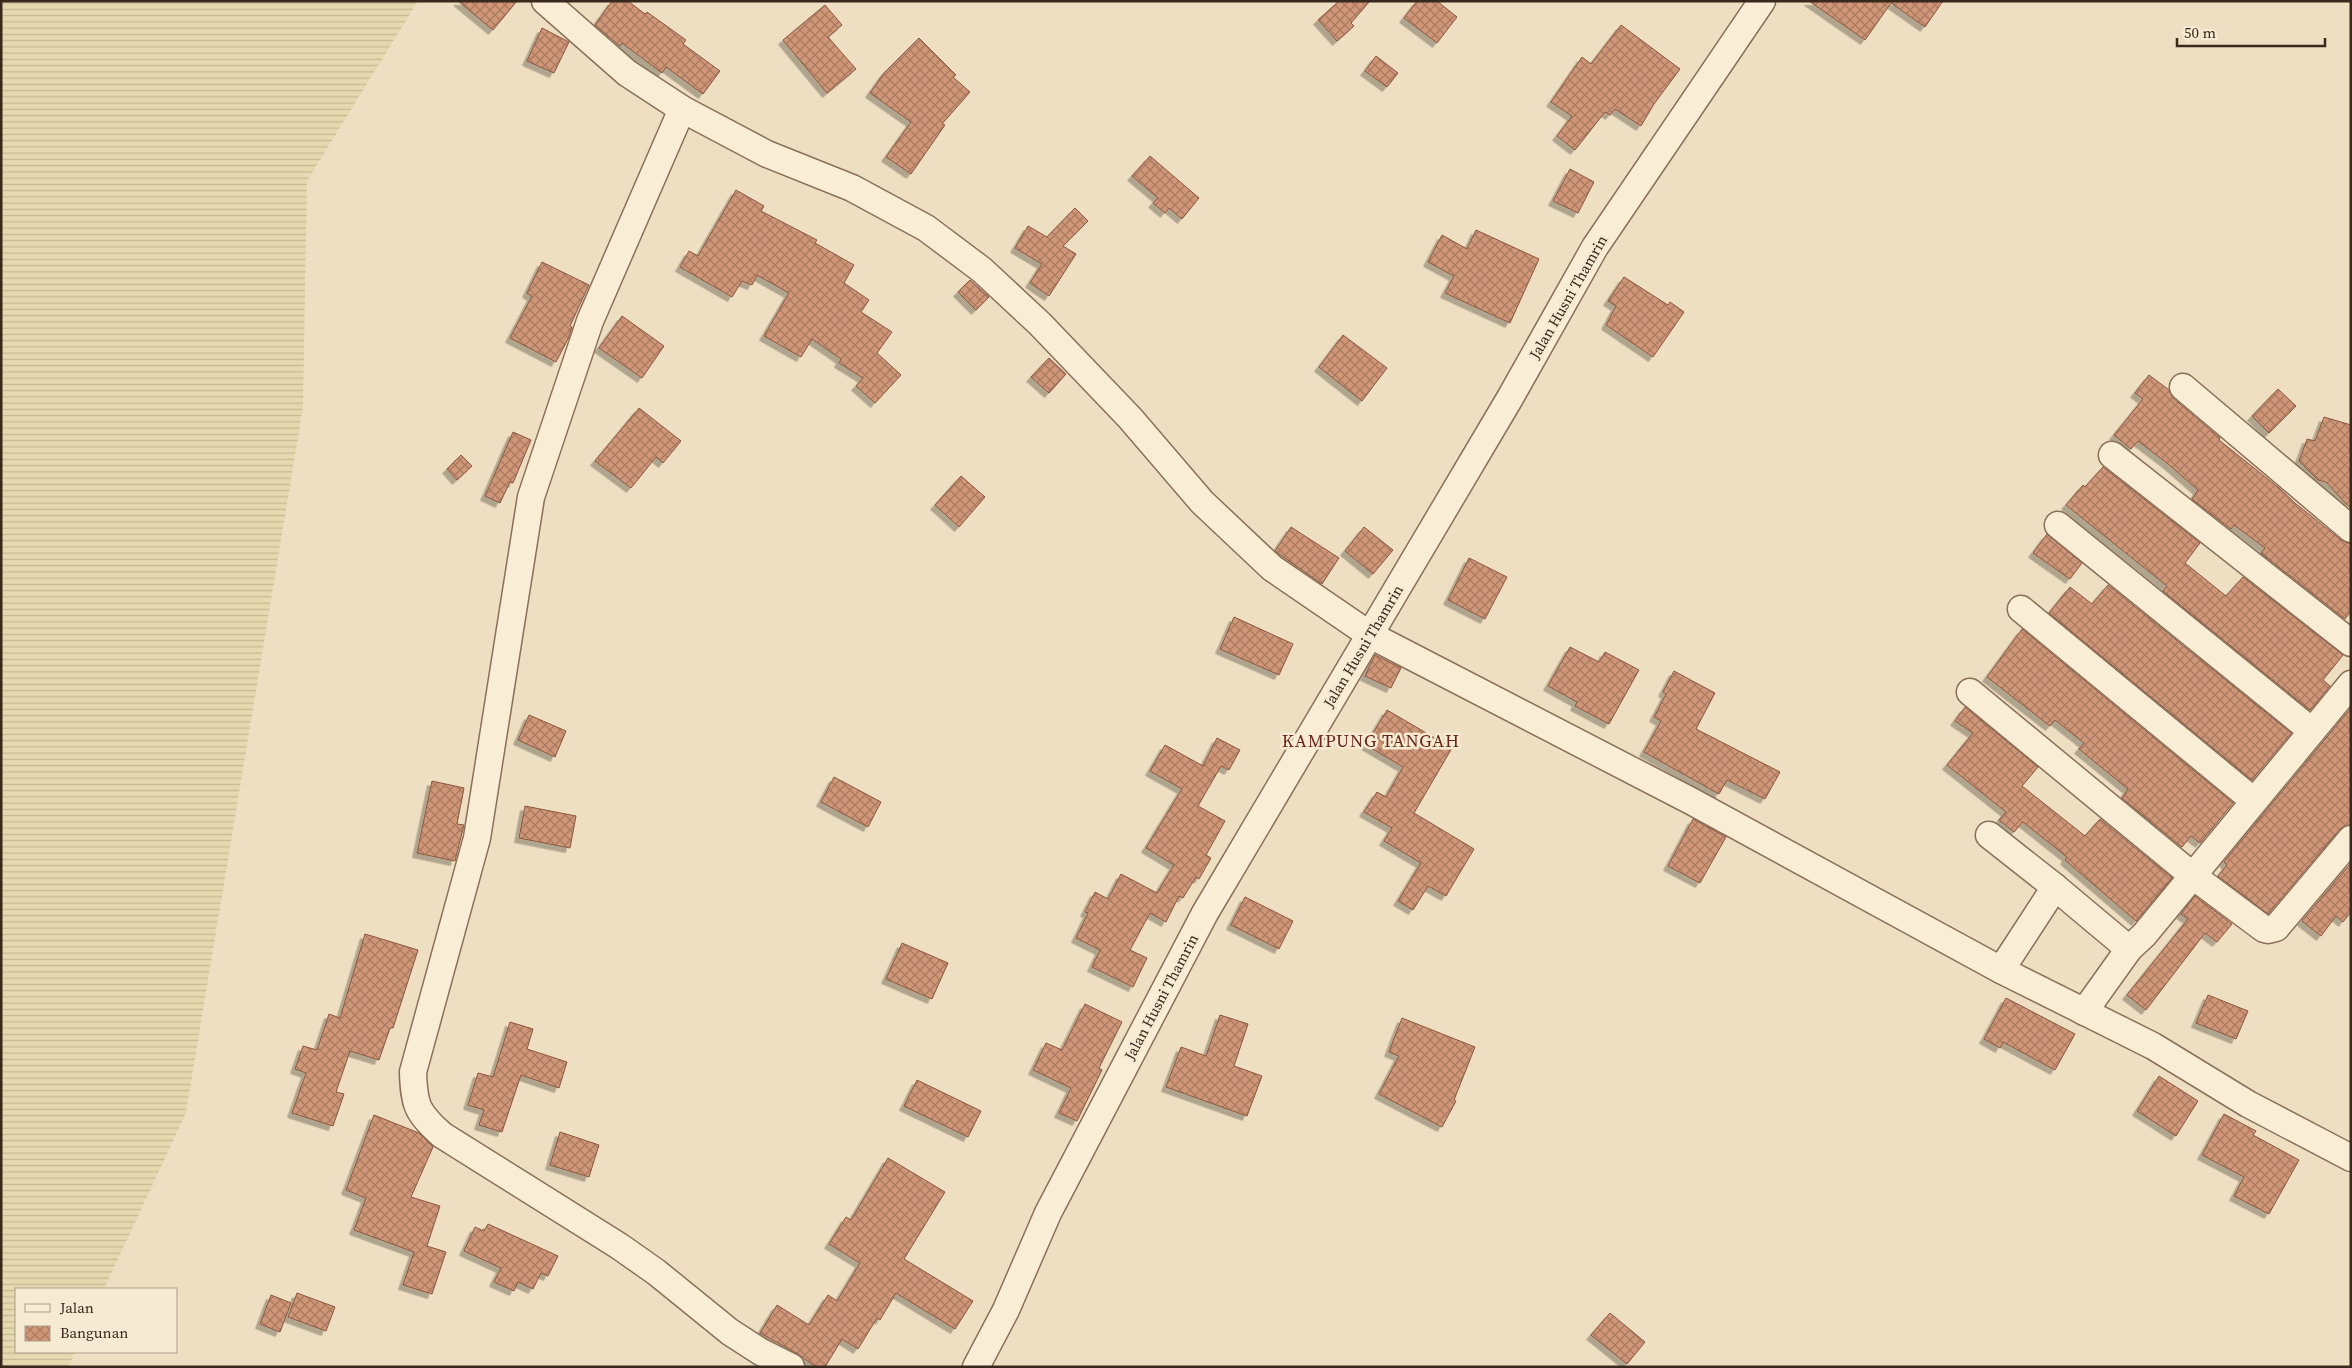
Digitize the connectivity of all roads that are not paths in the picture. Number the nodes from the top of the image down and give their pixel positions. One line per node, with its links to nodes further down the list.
1 (545, 1): 3 (street)
2 (1762, 1): 9 (street, Jalan Husni Thamrin)
3 (682, 109): 9 (street); 23 (street)
4 (2183, 387): 7 (street)
5 (2112, 455): 10 (street)
6 (2058, 525): 13 (street)
7 (2351, 530)
8 (2021, 609): 14 (street)
9 (1370, 635): 20 (street); 24 (street, Jalan Husni Thamrin)
10 (2351, 643)
11 (2351, 684): 13 (street)
12 (1970, 692): 17 (street)
13 (2312, 731): 14 (street)
14 (2254, 801): 17 (street)
15 (1989, 835): 18 (street)
16 (2351, 839): 17 (street)
17 (2193, 876): 19 (street)
18 (2054, 887): 19 (street); 20 (street)
19 (2130, 949): 21 (street)
20 (2001, 970): 21 (street)
21 (2084, 1012): 22 (street)
22 (2351, 1158)
23 (791, 1367)
24 (976, 1367)

